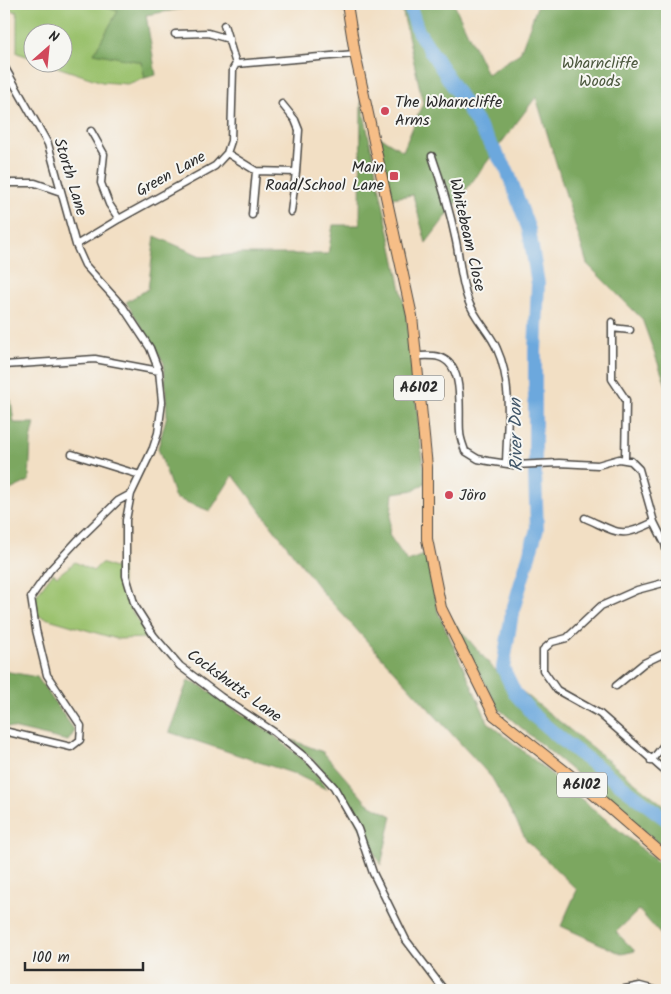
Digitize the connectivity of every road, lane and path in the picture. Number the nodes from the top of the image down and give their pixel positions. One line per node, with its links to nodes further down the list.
1 (347, 4): 5 (main road, A6102)
2 (224, 25): 4 (street)
3 (175, 34): 4 (street)
4 (229, 39): 6 (street)
5 (356, 54): 6 (street); 21 (main road, A6102)
6 (236, 64): 10 (street, Green Lane)
7 (4, 66): 15 (street, Storth Lane)
8 (282, 104): 13 (street)
9 (91, 131): 18 (street)
10 (227, 154): 12 (street); 18 (street, Green Lane)
11 (432, 156): 26 (street, Whitebeam Close)
12 (256, 171): 13 (street); 17 (street)
13 (296, 172): 16 (street)
14 (4, 183): 15 (street)
15 (60, 192): 19 (street, Storth Lane)
16 (291, 212)
17 (252, 215)
18 (119, 218): 19 (street, Green Lane)
19 (76, 245): 23 (street)
20 (630, 330): 25 (street)
21 (416, 356): 26 (street); 39 (main road, A6102)
22 (4, 365): 23 (street)
23 (160, 372): 27 (street, Cockshutts Lane)
24 (72, 454): 27 (street)
25 (626, 460): 26 (street); 30 (street)
26 (506, 463)
27 (140, 475): 28 (street, Cockshutts Lane)
28 (131, 494): 35 (street); 40 (street, Cockshutts Lane)
29 (585, 518): 30 (street)
30 (654, 522): 31 (street)
31 (667, 553)
32 (667, 582): 37 (street)
33 (667, 652): 34 (street)
34 (616, 686)
35 (4, 731)
36 (667, 742): 37 (street)
37 (652, 760): 38 (street)
38 (667, 773)
39 (667, 858)
40 (442, 989)
41 (620, 990): 42 (street)
42 (655, 990)

